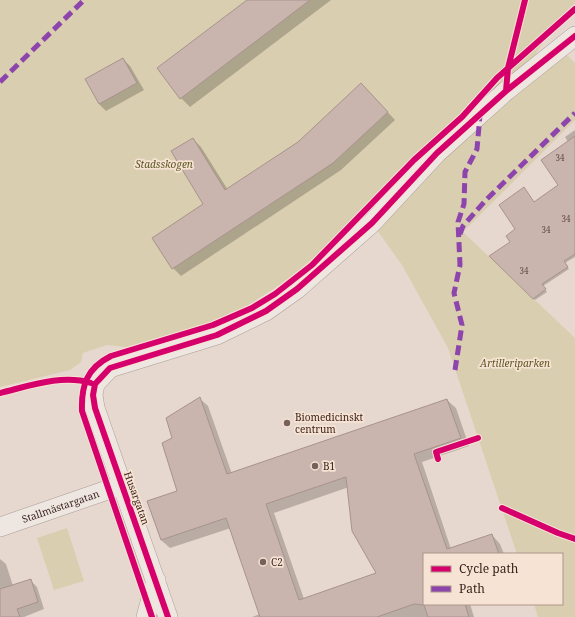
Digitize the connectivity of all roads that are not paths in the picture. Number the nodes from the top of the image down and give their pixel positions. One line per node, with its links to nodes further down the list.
1 (573, 41): 2 (street, Husargatan)
2 (122, 484): 3 (street, Stallmästargatan); 4 (street, Husargatan)
3 (0, 527)
4 (156, 580): 5 (street); 6 (street, Husargatan)
5 (146, 617)
6 (168, 617)

